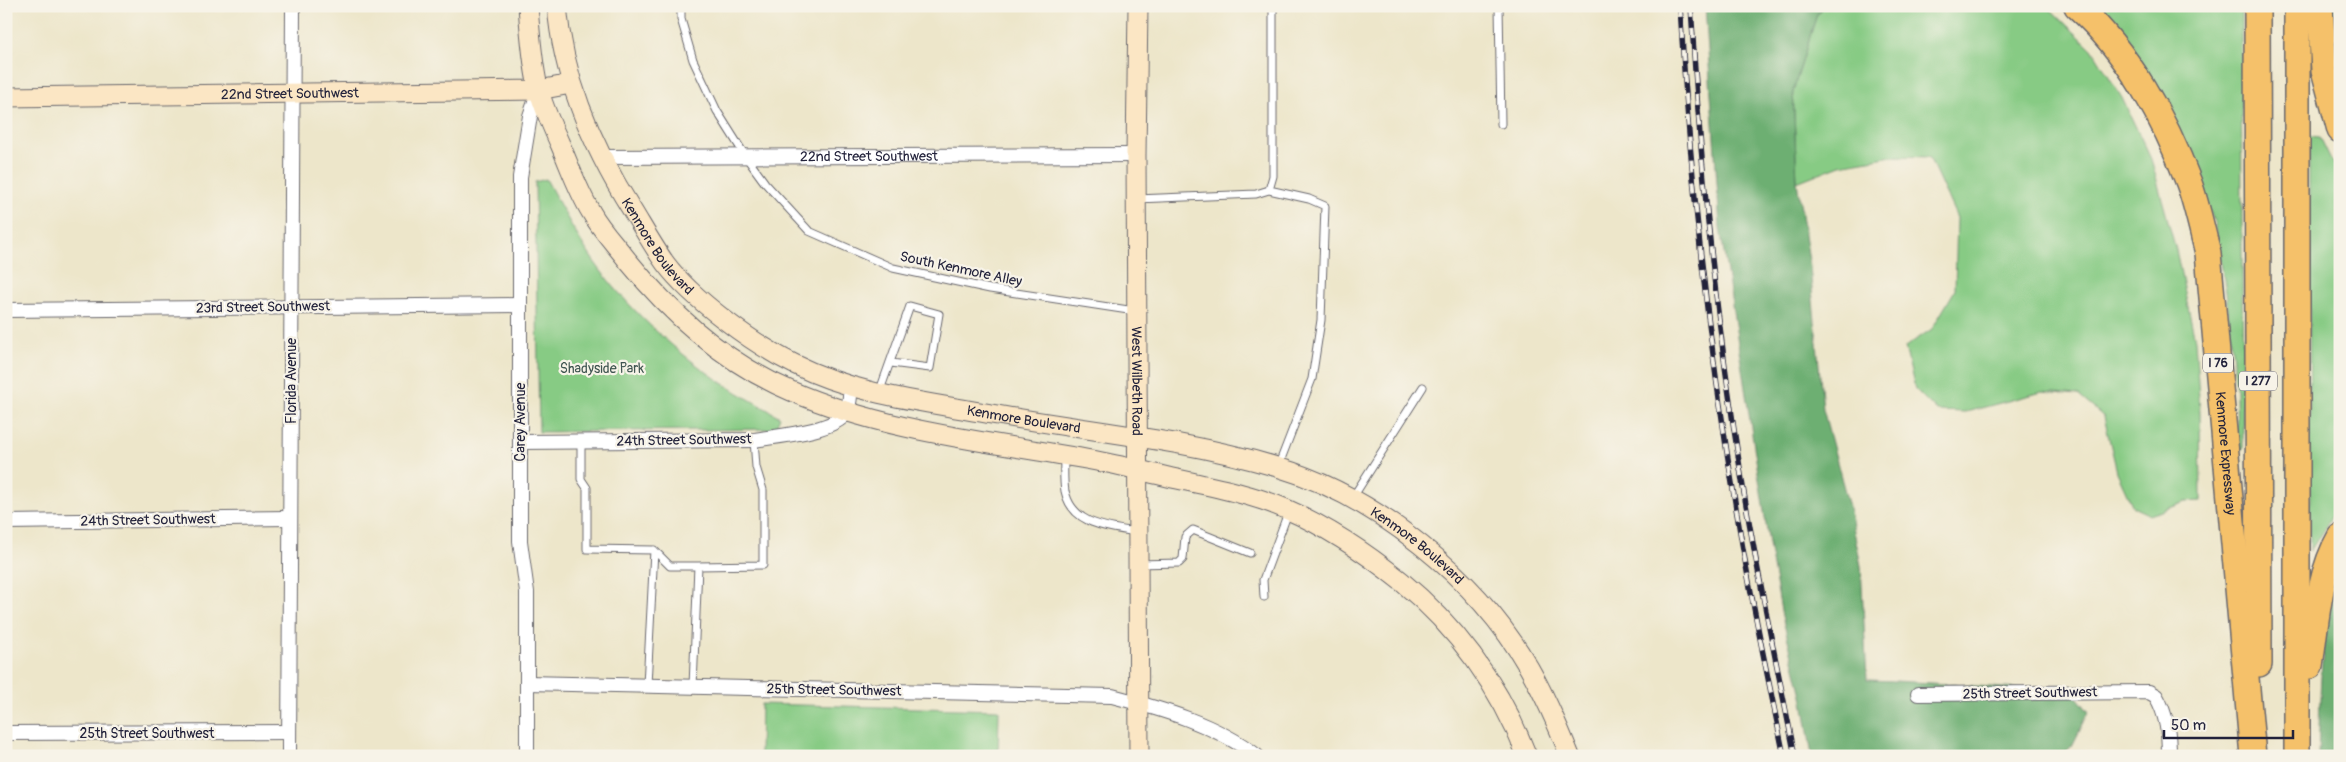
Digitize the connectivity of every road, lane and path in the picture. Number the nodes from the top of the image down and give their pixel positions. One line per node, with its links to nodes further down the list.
1 (293, 6): 14 (street, Florida Avenue)
2 (528, 6): 13 (main road, Kenmore Boulevard)
3 (557, 6): 12 (main road, Kenmore Boulevard)
4 (681, 6): 20 (lane, South Kenmore Alley)
5 (1138, 6): 18 (main road, West Wilbeth Road)
6 (1273, 6): 21 (lane)
7 (1499, 6): 16 (lane)
8 (2077, 6): 64 (highway, Kenmore Expressway / I 76)
9 (2257, 6): 65 (highway, I 277)
10 (2297, 6): 66 (highway, I 277)
11 (2320, 6): 17 (highway)
12 (572, 84): 13 (main road, 22nd Street Southwest); 19 (main road, Kenmore Boulevard)
13 (539, 90): 14 (main road, 22nd Street Southwest); 23 (street, Carey Avenue); 31 (main road, Kenmore Boulevard)
14 (292, 94): 15 (main road, 22nd Street Southwest); 24 (street, Florida Avenue)
15 (6, 96)
16 (1501, 124)
17 (2340, 130)
18 (1136, 155): 20 (street, 22nd Street Southwest); 22 (main road, West Wilbeth Road)
19 (600, 156): 20 (street, 22nd Street Southwest); 28 (main road, Kenmore Boulevard)
20 (746, 157): 26 (lane, South Kenmore Alley)
21 (1269, 190): 22 (lane); 37 (lane)
22 (1136, 199): 26 (main road, West Wilbeth Road)
23 (519, 305): 24 (street, 23rd Street Southwest); 35 (street, Carey Avenue)
24 (292, 307): 25 (street, 23rd Street Southwest); 41 (street, Florida Avenue)
25 (6, 310)
26 (1137, 311): 32 (main road, West Wilbeth Road)
27 (891, 363): 27 (lane); 30 (lane)
28 (851, 386): 30 (main road, Kenmore Boulevard); 31 (street)
29 (1423, 387): 39 (lane)
30 (879, 394): 32 (main road, Kenmore Boulevard)
31 (846, 412): 33 (street, 24th Street Southwest); 36 (main road, Kenmore Boulevard)
32 (1138, 437): 37 (main road, Kenmore Boulevard); 38 (main road, West Wilbeth Road)
33 (754, 440): 34 (street, 24th Street Southwest); 48 (lane)
34 (581, 441): 35 (street, 24th Street Southwest); 45 (lane)
35 (520, 442): 50 (street, Carey Avenue)
36 (1064, 456): 38 (main road, Kenmore Boulevard); 43 (lane)
37 (1278, 467): 39 (main road, Kenmore Boulevard)
38 (1138, 471): 40 (main road, Kenmore Boulevard); 43 (main road, West Wilbeth Road)
39 (1351, 499): 62 (main road, Kenmore Boulevard)
40 (1289, 510): 49 (lane); 61 (main road, Kenmore Boulevard)
41 (290, 518): 42 (street, 24th Street Southwest); 55 (street, Florida Avenue)
42 (6, 522)
43 (1139, 532): 47 (main road, West Wilbeth Road)
44 (2340, 537): 66 (highway)
45 (654, 550): 48 (lane); 51 (lane)
46 (1250, 553): 47 (lane)
47 (1139, 564): 54 (main road, West Wilbeth Road)
48 (698, 566): 52 (lane)
49 (1264, 597)
50 (527, 682): 51 (street, 25th Street Southwest); 58 (street, Carey Avenue)
51 (647, 686): 52 (street, 25th Street Southwest)
52 (693, 686): 54 (street, 25th Street Southwest)
53 (1918, 694): 63 (street, 25th Street Southwest)
54 (1140, 704): 59 (main road, West Wilbeth Road); 60 (street, 25th Street Southwest)
55 (289, 732): 56 (street, 25th Street Southwest); 57 (street, Florida Avenue)
56 (6, 733)
57 (289, 756)
58 (527, 756)
59 (1139, 756)
60 (1257, 756)
61 (1527, 756)
62 (1570, 756)
63 (2168, 756)
64 (2253, 756)
65 (2260, 756)
66 (2297, 756)

